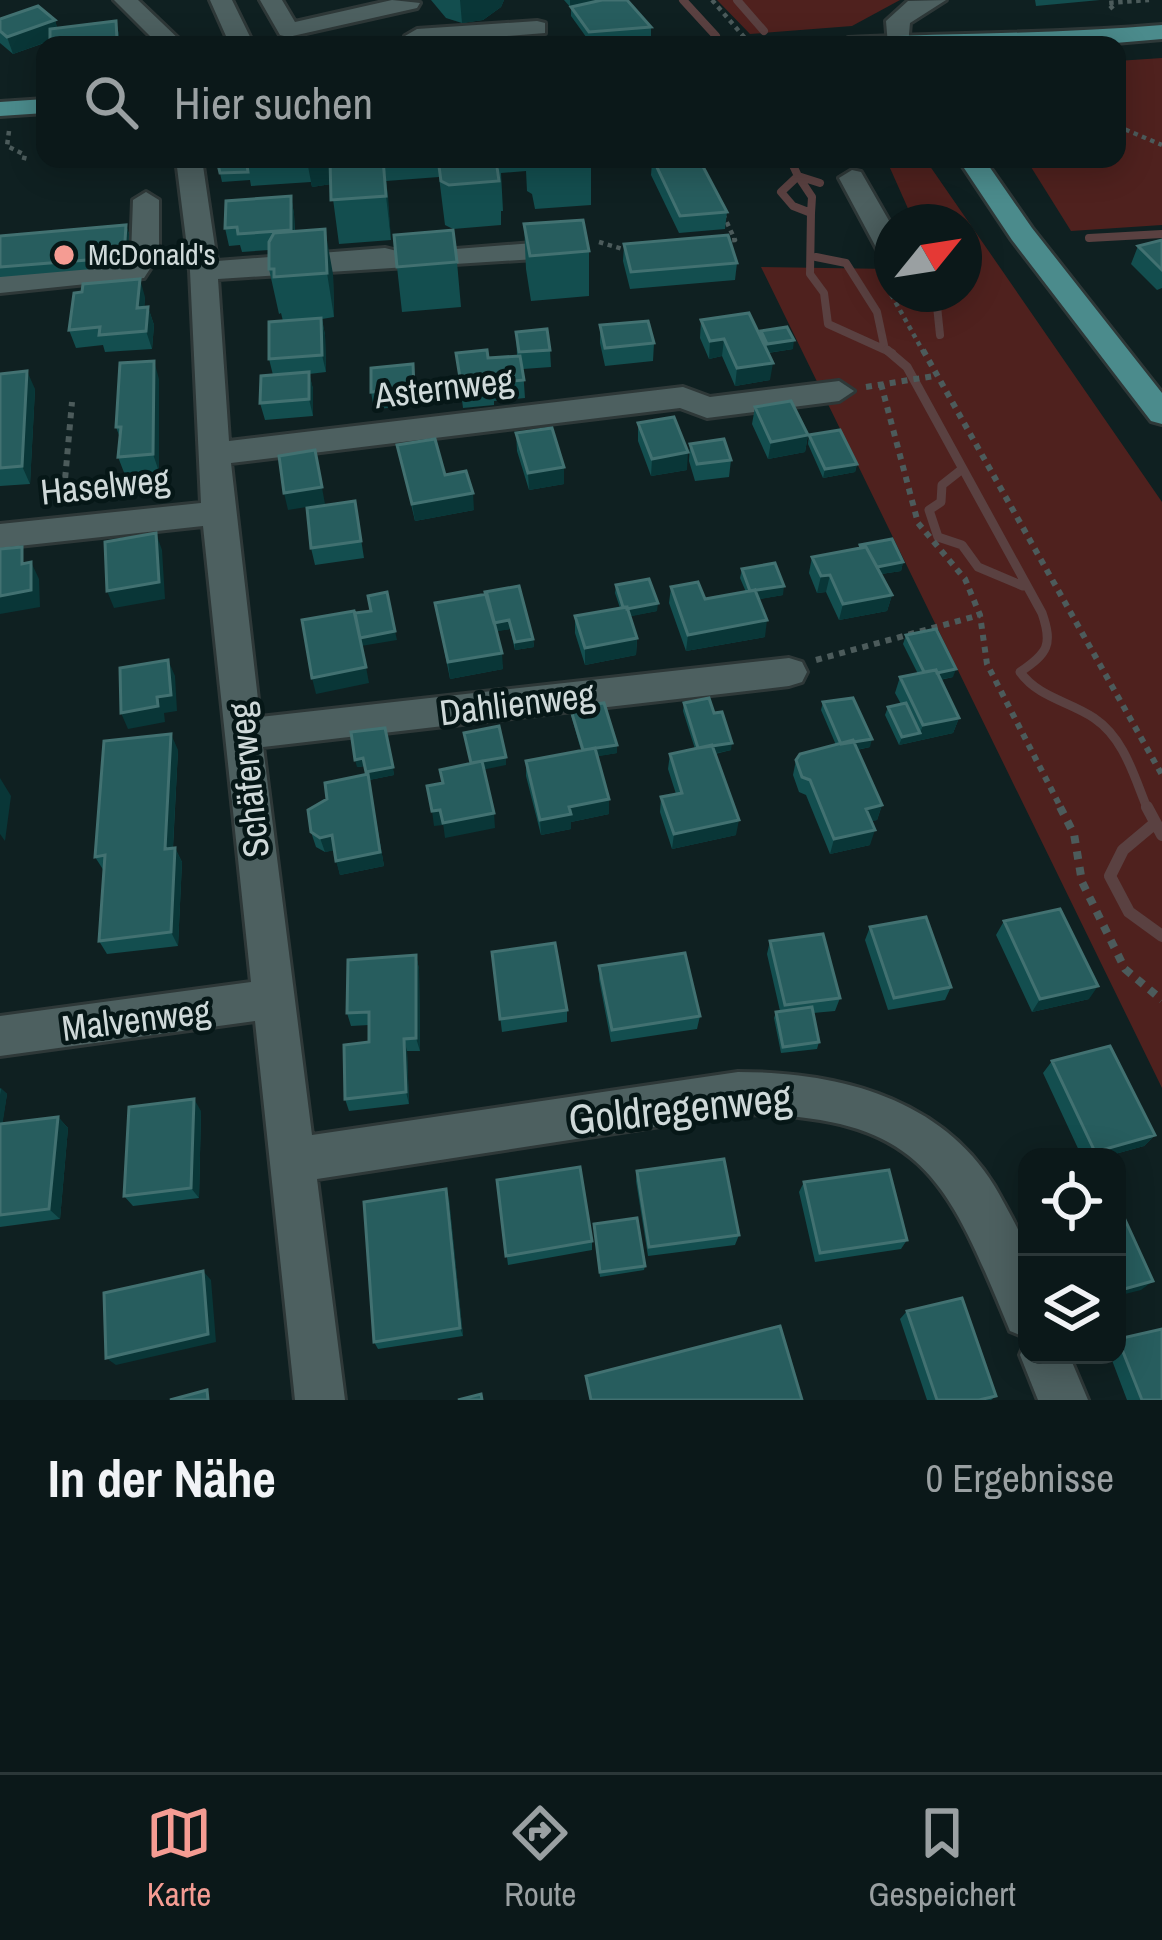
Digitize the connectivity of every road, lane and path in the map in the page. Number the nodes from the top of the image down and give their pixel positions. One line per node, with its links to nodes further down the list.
1 (125, 0): 13 (street)
2 (220, 0): 14 (street)
3 (712, 0): 17 (path)
4 (935, 0): 18 (street)
5 (1149, 0): 9 (path)
6 (279, 1): 7 (street)
7 (408, 2): 15 (street)
8 (524, 2): 16 (street)
9 (1108, 3): 10 (path); 11 (path)
10 (1098, 4)
11 (1115, 12)
12 (1162, 32): 19 (main road)
13 (163, 36)
14 (238, 36)
15 (417, 36)
16 (542, 36)
17 (743, 36)
18 (899, 36)
19 (1122, 36)
20 (36, 109): 21 (main road)
21 (5, 118): 24 (path)
22 (1126, 130): 23 (path)
23 (1162, 145)
24 (23, 163)
25 (190, 168): 34 (street, Schäferweg)
26 (977, 168): 42 (main road)
27 (852, 178): 31 (street)
28 (716, 199): 32 (path)
29 (146, 200): 35 (street)
30 (584, 235): 33 (path); 34 (street)
31 (874, 235)
32 (712, 242)
33 (642, 249)
34 (204, 271): 43 (street, Schäferweg)
35 (0, 284)
36 (906, 312): 37 (path)
37 (934, 376): 38 (path); 50 (path)
38 (896, 382)
39 (881, 384): 47 (path)
40 (839, 392): 43 (street, Asternweg)
41 (72, 402): 45 (path)
42 (1162, 414)
43 (214, 454): 44 (street, Schäferweg)
44 (218, 513): 45 (street, Haselweg); 49 (street, Schäferweg)
45 (60, 530): 46 (street, Haselweg)
46 (0, 536)
47 (980, 614): 48 (path); 52 (path)
48 (789, 671): 49 (street, Dahlienweg)
49 (244, 734): 51 (street, Schäferweg)
50 (1162, 775)
51 (271, 999): 53 (street, Malvenweg); 54 (street, Schäferweg)
52 (1162, 1000)
53 (0, 1036)
54 (295, 1160): 55 (street, Goldregenweg); 57 (street, Schäferweg)
55 (1018, 1295)
56 (1048, 1364): 58 (street)
57 (320, 1400)
58 (1063, 1400)

